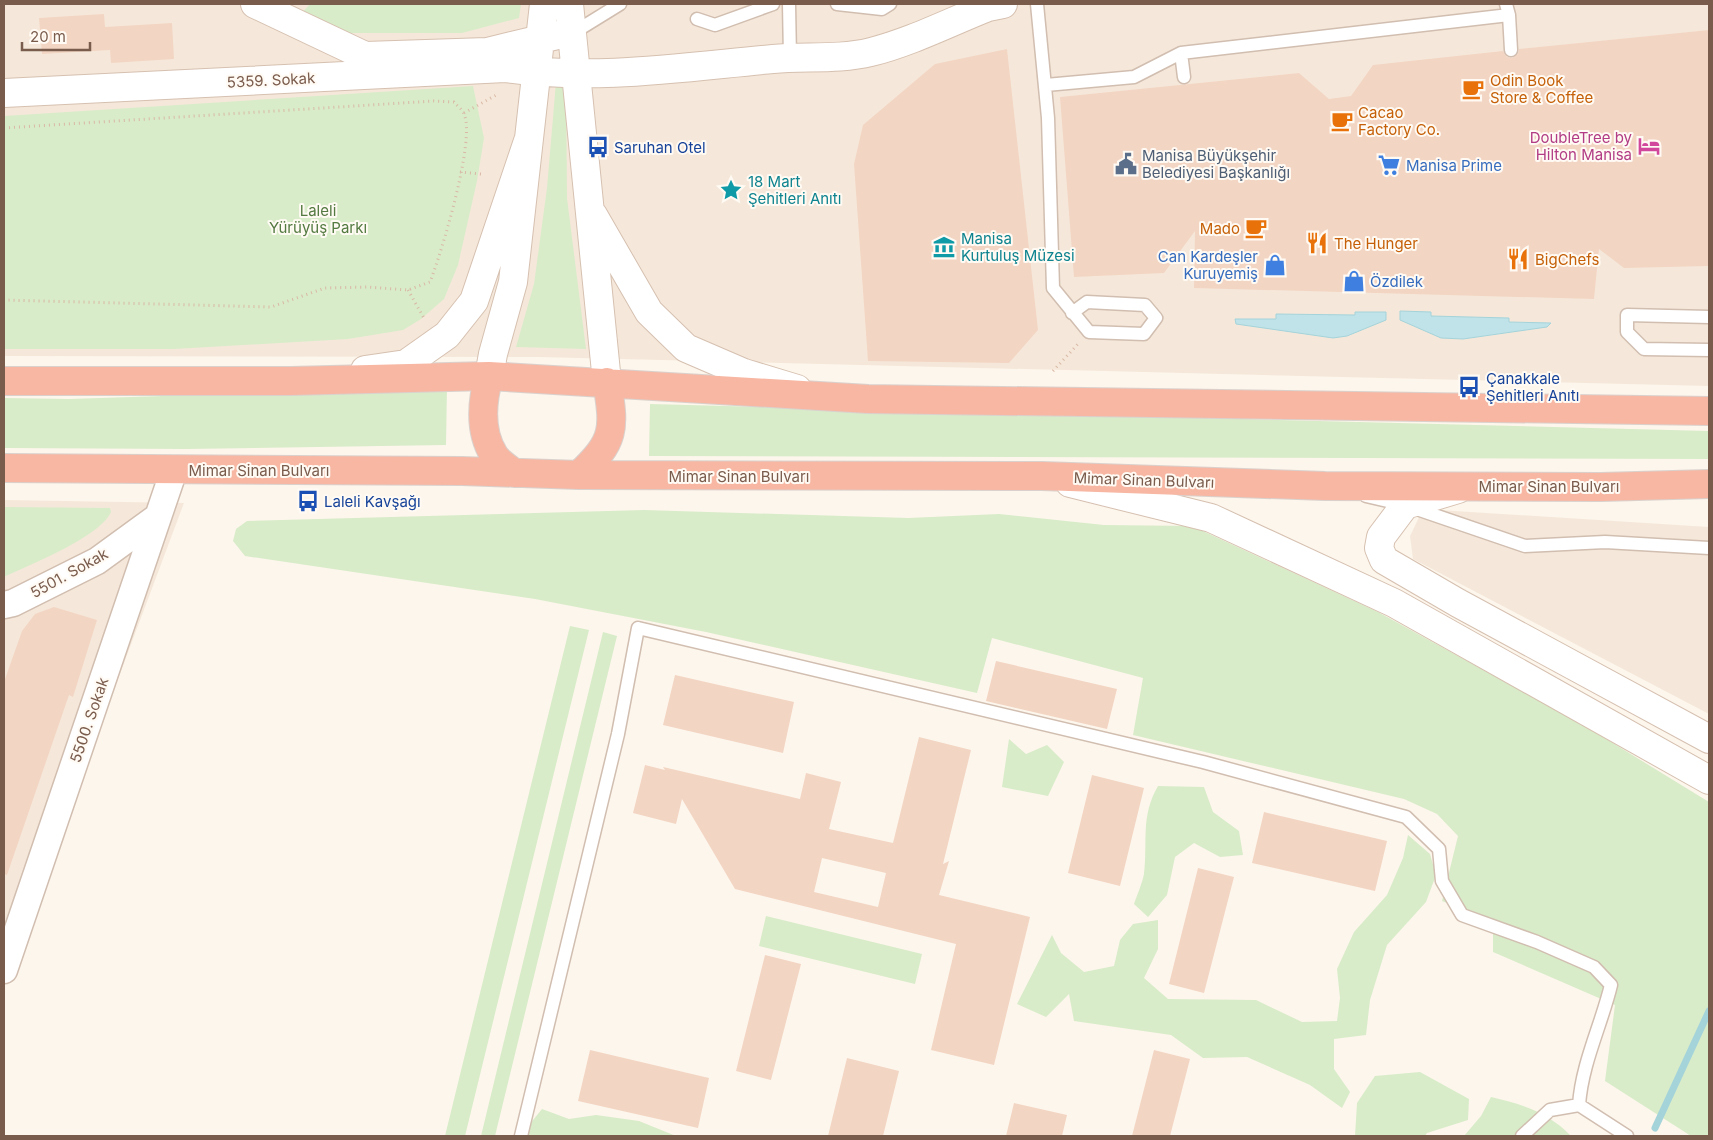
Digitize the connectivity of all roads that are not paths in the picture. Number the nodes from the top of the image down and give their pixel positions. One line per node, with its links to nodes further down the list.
1 (255, 4): 14 (street)
2 (544, 4): 14 (street)
3 (569, 4): 13 (street)
4 (620, 4): 13 (lane)
5 (774, 4): 12 (lane)
6 (789, 4): 17 (lane)
7 (837, 4): 8 (lane)
8 (890, 4)
9 (1003, 4): 17 (street, 5359. Sokak)
10 (1037, 4): 21 (lane)
11 (1509, 7): 15 (lane); 16 (lane)
12 (697, 19)
13 (573, 33): 14 (street); 19 (street)
14 (541, 38): 18 (street)
15 (1511, 50)
16 (1181, 53): 20 (lane); 21 (lane)
17 (790, 58): 19 (street, 5359. Sokak)
18 (537, 73): 19 (street, 5359. Sokak); 22 (street, 5359. Sokak); 23 (street)
19 (576, 74): 24 (street)
20 (1184, 77)
21 (1046, 85): 25 (lane)
22 (4, 94)
23 (528, 141): 28 (street); 30 (street)
24 (587, 206): 31 (street); 32 (street)
25 (1072, 313): 25 (lane)
26 (1709, 317): 27 (lane)
27 (1709, 350)
28 (489, 376): 30 (highway); 31 (highway); 36 (highway)
29 (4, 381): 30 (highway)
30 (291, 381)
31 (607, 382): 32 (highway); 37 (highway)
32 (820, 396): 33 (highway)
33 (1709, 411)
34 (4, 468): 35 (highway, Mimar Sinan Bulvarı)
35 (174, 470): 36 (highway, Mimar Sinan Bulvarı); 45 (street, 5500. Sokak)
36 (514, 473): 37 (highway)
37 (579, 475): 38 (highway, Mimar Sinan Bulvarı)
38 (1042, 476): 41 (highway, Mimar Sinan Bulvarı); 49 (street)
39 (1709, 484): 42 (highway, Mimar Sinan Bulvarı)
40 (1470, 485): 41 (highway, Mimar Sinan Bulvarı); 42 (highway, Mimar Sinan Bulvarı); 44 (street)
41 (1324, 486): 44 (lane)
42 (1600, 487): 43 (highway)
43 (1709, 496)
44 (1405, 505): 46 (lane); 48 (street)
45 (156, 518): 47 (street, 5501. Sokak); 50 (street, 5500. Sokak)
46 (1709, 548)
47 (4, 605)
48 (1709, 739)
49 (1709, 780)
50 (5, 964)
51 (1580, 1105): 52 (lane); 53 (lane); 54 (lane)
52 (521, 1136)
53 (1522, 1136)
54 (1626, 1136)

